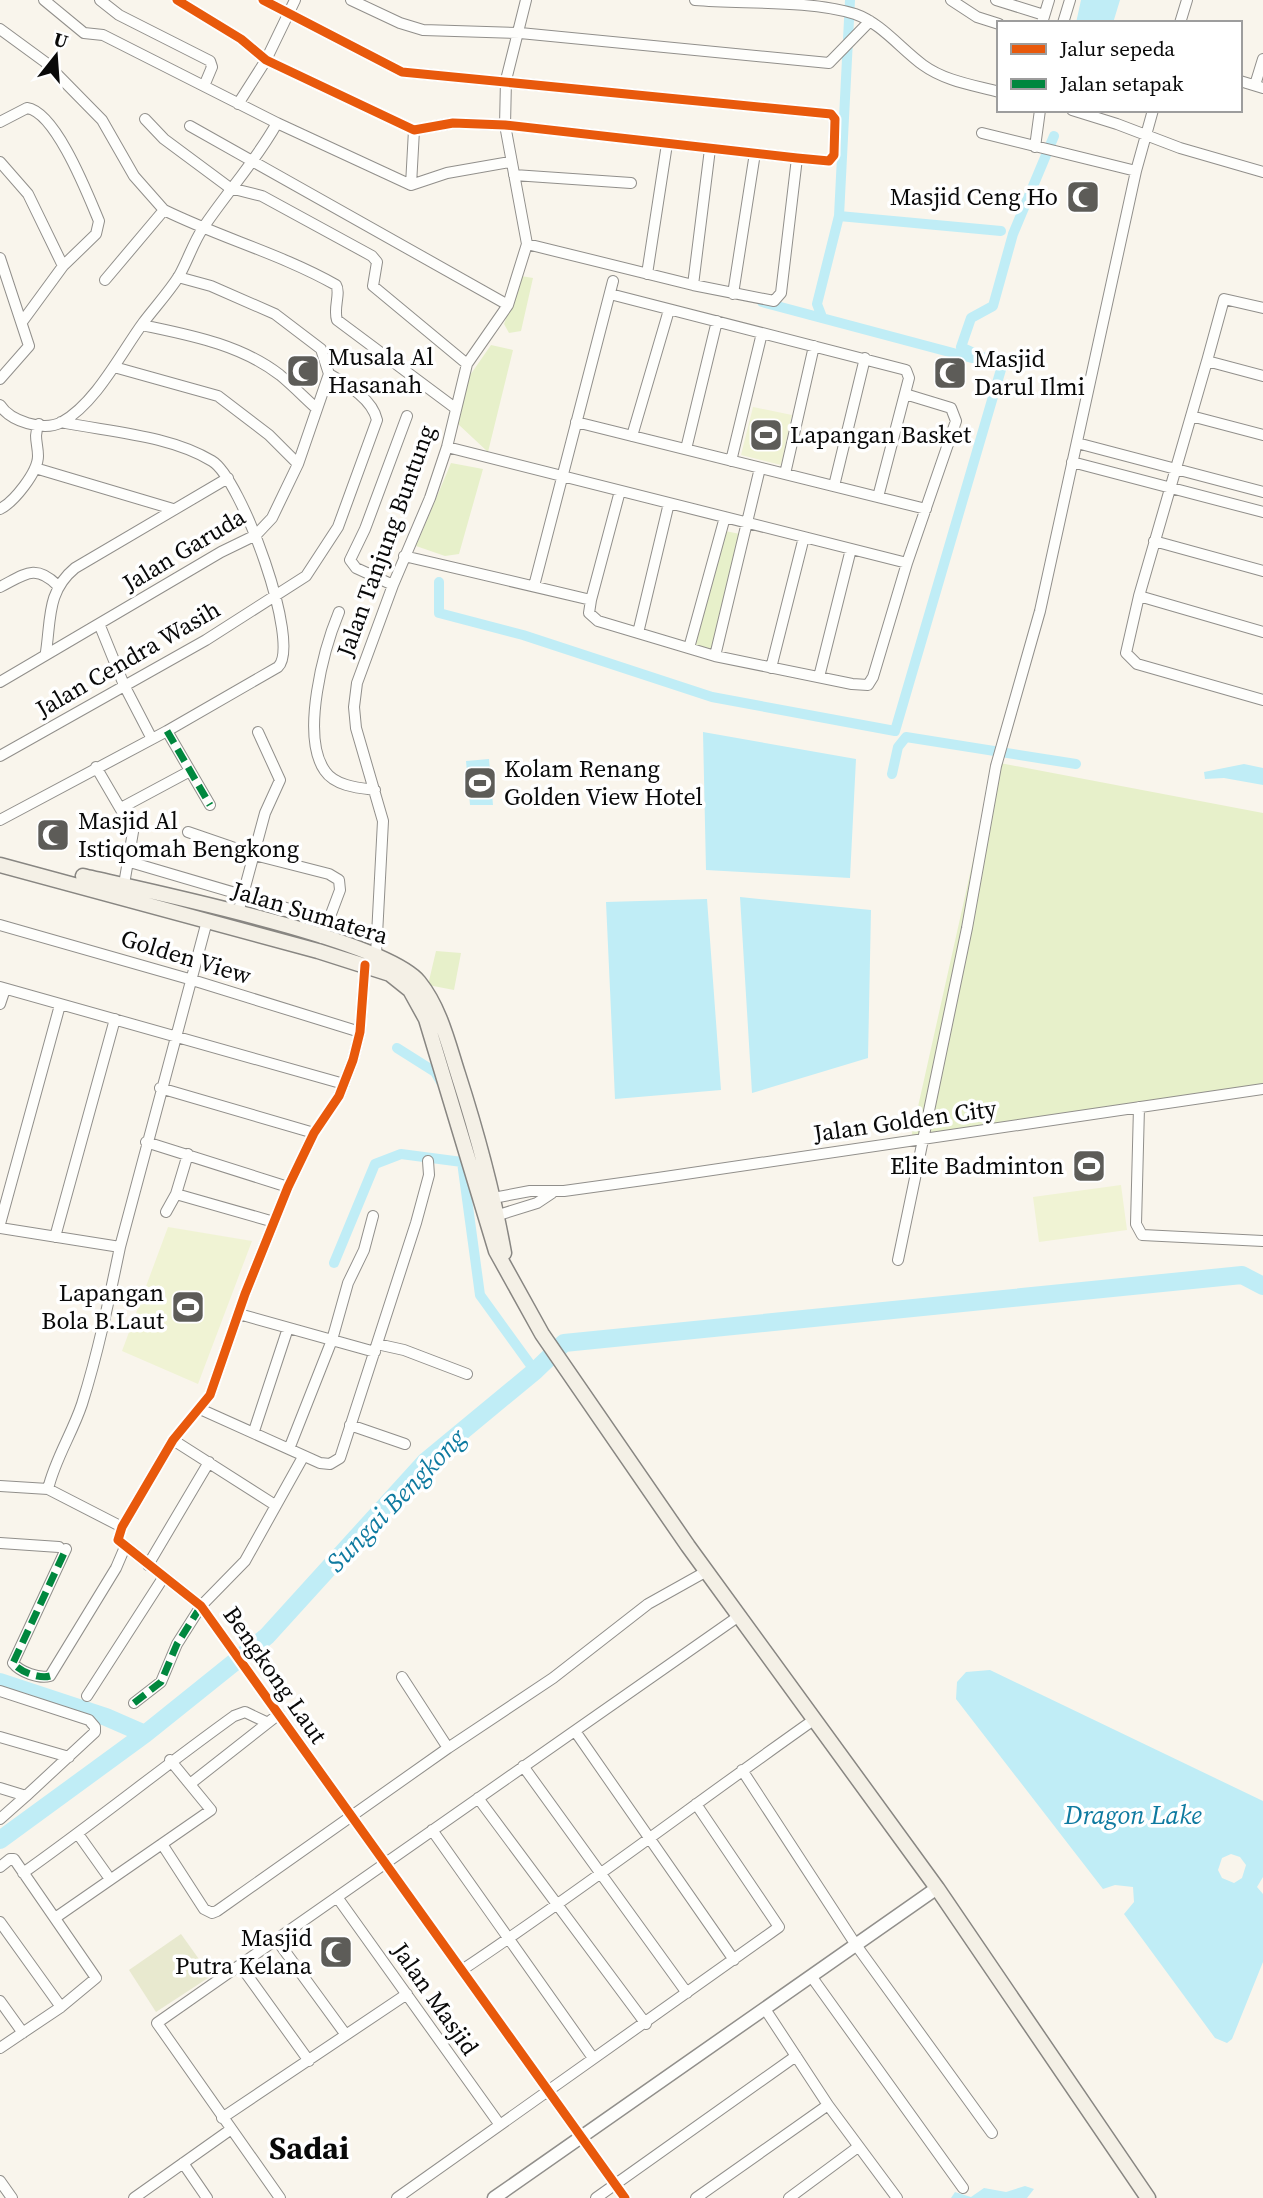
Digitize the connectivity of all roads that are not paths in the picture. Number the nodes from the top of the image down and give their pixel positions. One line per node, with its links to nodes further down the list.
1 (44, 0): 28 (street)
2 (100, 0): 28 (street)
3 (177, 0): 25 (street)
4 (263, 0): 16 (street)
5 (295, 0): 16 (street)
6 (351, 0): 23 (street)
7 (526, 0): 23 (street, Jalan Tanjung Buntung)
8 (695, 0): 14 (street)
9 (951, 0): 21 (street)
10 (996, 0): 17 (street)
11 (1049, 0): 17 (street)
12 (1070, 0): 19 (street)
13 (1187, 0): 20 (street)
14 (716, 1): 15 (street)
15 (769, 2): 18 (street)
16 (288, 13): 25 (street); 26 (street)
17 (1043, 19)
18 (870, 21): 23 (street); 30 (street)
19 (1064, 21)
20 (1181, 21)
21 (997, 23)
22 (0, 29): 57 (street)
23 (520, 33): 26 (street, Jalan Tanjung Buntung)
24 (1263, 59): 29 (street)
25 (266, 60): 31 (street); 40 (street)
26 (506, 80): 38 (street, Jalan Tanjung Buntung); 47 (street)
27 (1242, 82): 29 (street)
28 (204, 86): 31 (street)
29 (1259, 87)
30 (997, 92)
31 (238, 104): 37 (street)
32 (1040, 112): 44 (street)
33 (1079, 112): 42 (street)
34 (1152, 112): 42 (street)
35 (145, 119): 56 (street)
36 (0, 122): 61 (street)
37 (277, 123): 48 (street); 55 (street)
38 (505, 125): 40 (street); 43 (street); 49 (street, Jalan Tanjung Buntung)
39 (190, 126): 48 (street)
40 (414, 130): 55 (street)
41 (982, 133): 44 (street)
42 (1146, 135): 51 (street); 52 (street)
43 (667, 144): 45 (street); 62 (street)
44 (1040, 148): 51 (street)
45 (710, 149): 46 (street); 66 (street)
46 (755, 153): 47 (street); 67 (street)
47 (797, 159): 67 (street)
48 (256, 160): 56 (street); 69 (street)
49 (510, 162): 53 (street, Jalan Tanjung Buntung); 55 (street)
50 (0, 163): 61 (street)
51 (1136, 171): 95 (street)
52 (1263, 173)
53 (514, 175): 54 (street); 59 (street, Jalan Tanjung Buntung)
54 (631, 183)
55 (411, 185)
56 (230, 188): 58 (street); 79 (street)
57 (164, 210): 58 (street); 64 (street)
58 (203, 229): 63 (street); 87 (street)
59 (527, 244): 62 (street); 69 (street, Jalan Tanjung Buntung)
60 (0, 258): 73 (street)
61 (63, 266): 73 (street)
62 (647, 274): 66 (street)
63 (178, 277): 74 (street); 81 (street)
64 (105, 280)
65 (613, 281): 68 (street)
66 (693, 285): 67 (street)
67 (733, 293)
68 (610, 294): 71 (street); 91 (street)
69 (508, 305): 79 (street, Jalan Tanjung Buntung)
70 (1263, 309): 78 (street)
71 (670, 310): 72 (street); 94 (street)
72 (717, 321): 75 (street); 97 (street)
73 (22, 322): 83 (street)
74 (142, 325): 80 (street); 86 (street)
75 (762, 333): 76 (street); 98 (street)
76 (814, 346): 77 (street); 105 (street)
77 (865, 358): 84 (street); 109 (street)
78 (1207, 361): 82 (street); 89 (street)
79 (467, 364): 87 (street, Jalan Tanjung Buntung)
80 (114, 367): 90 (street); 101 (street)
81 (329, 374): 86 (street, Jalan Garuda); 133 (street, Jalan Cendra Wasih)
82 (1263, 376)
83 (0, 379)
84 (905, 394): 113 (street); 117 (street)
85 (0, 404): 92 (street)
86 (316, 408): 101 (street, Jalan Garuda)
87 (455, 408): 96 (street, Jalan Tanjung Buntung)
88 (407, 416): 129 (street)
89 (1191, 416): 93 (street); 102 (street)
90 (61, 422): 92 (street); 107 (street)
91 (576, 422): 94 (street); 106 (street)
92 (39, 424): 103 (street)
93 (1263, 435)
94 (632, 436): 97 (street)
95 (1077, 443): 99 (street); 100 (street)
96 (447, 447): 106 (street); 125 (street, Jalan Tanjung Buntung)
97 (686, 449): 98 (street)
98 (731, 461): 104 (street)
99 (1072, 461): 108 (street); 183 (street)
100 (1157, 462): 102 (street); 108 (street)
101 (298, 464): 121 (street, Jalan Garuda)
102 (1176, 467): 110 (street); 112 (street)
103 (35, 468): 115 (street); 116 (street)
104 (760, 468): 105 (street); 120 (street)
105 (785, 474): 109 (street)
106 (562, 476): 111 (street); 130 (street)
107 (228, 478): 116 (street); 121 (street)
108 (1153, 481): 110 (street)
109 (834, 486): 113 (street)
110 (1170, 486): 118 (street); 123 (street)
111 (620, 491): 114 (street); 134 (street)
112 (1263, 495): 118 (street)
113 (878, 497): 117 (street)
114 (669, 503): 119 (street); 138 (street)
115 (0, 509)
116 (173, 509): 128 (street)
117 (926, 509): 126 (street)
118 (1261, 512)
119 (725, 517): 120 (street); 139 (street)
120 (747, 523): 122 (street); 141 (street)
121 (256, 535): 133 (street); 136 (street, Jalan Garuda)
122 (804, 537): 124 (street); 142 (street)
123 (1154, 541): 127 (street); 132 (street)
124 (851, 549): 126 (street); 143 (street)
125 (404, 556): 129 (street, Jalan Tanjung Buntung); 130 (street)
126 (906, 563): 143 (street)
127 (1263, 571)
128 (57, 585): 131 (street); 140 (street)
129 (393, 585): 153 (street, Jalan Tanjung Buntung)
130 (534, 586): 134 (street)
131 (0, 587)
132 (1139, 596): 137 (street); 146 (street)
133 (276, 598): 145 (street, Jalan Cendra Wasih); 147 (street)
134 (591, 600): 138 (street)
135 (339, 611): 153 (street)
136 (100, 626): 140 (street, Jalan Garuda); 145 (street)
137 (1263, 632)
138 (638, 633): 139 (street)
139 (689, 648): 141 (street)
140 (46, 652): 144 (street, Jalan Garuda)
141 (715, 656): 142 (street)
142 (771, 668): 143 (street)
143 (819, 677)
144 (0, 682)
145 (124, 685): 149 (street); 150 (street, Jalan Cendra Wasih)
146 (1263, 700)
147 (167, 732): 149 (street); 152 (street)
148 (258, 732): 158 (street)
149 (152, 739): 151 (street)
150 (0, 757)
151 (96, 767): 152 (street); 155 (street)
152 (190, 771): 154 (street)
153 (375, 790): 169 (street, Jalan Tanjung Buntung)
154 (210, 805)
155 (0, 820)
156 (133, 832): 160 (street)
157 (188, 832): 158 (street)
158 (255, 855): 163 (street); 165 (street)
159 (0, 857): 162 (main road, Jalan Sumatera)
160 (130, 862): 162 (street); 163 (street)
161 (0, 865): 162 (main road, Jalan Sumatera)
162 (123, 891): 164 (main road, Jalan Sumatera); 166 (main road, Jalan Sumatera)
163 (243, 893): 164 (street); 165 (street)
164 (238, 914): 168 (main road, Jalan Sumatera)
165 (327, 920): 168 (street)
166 (207, 921): 170 (main road, Jalan Sumatera); 171 (street)
167 (0, 925): 171 (street, Golden View)
168 (322, 938): 169 (main road, Jalan Sumatera)
169 (376, 954): 190 (main road, Jalan Sumatera)
170 (365, 965): 176 (street); 191 (main road, Jalan Sumatera)
171 (189, 979): 176 (street, Golden View); 177 (street)
172 (2, 988): 173 (street); 174 (street)
173 (0, 1004)
174 (60, 1005): 175 (street); 196 (street)
175 (115, 1019): 177 (street); 197 (street)
176 (360, 1032): 178 (street)
177 (174, 1037): 178 (street); 179 (street)
178 (344, 1084): 182 (street)
179 (160, 1088): 182 (street); 184 (street)
180 (1263, 1089): 181 (street, Jalan Golden City)
181 (1139, 1107): 183 (street, Jalan Golden City); 198 (street)
182 (314, 1133): 187 (street)
183 (924, 1139): 188 (street, Jalan Golden City); 200 (street)
184 (146, 1142): 185 (street); 199 (street)
185 (188, 1154): 187 (street); 189 (street)
186 (428, 1161): 204 (street)
187 (288, 1187): 195 (street)
188 (552, 1192): 190 (street, Jalan Golden City); 194 (street, Jalan Golden City)
189 (176, 1194): 192 (street); 195 (street)
190 (495, 1197): 191 (street, Jalan Golden City); 194 (main road, Jalan Sumatera)
191 (480, 1202): 194 (main road, Jalan Sumatera)
192 (166, 1212)
193 (373, 1216): 203 (street)
194 (491, 1217): 221 (main road, Jalan Sumatera)
195 (274, 1222): 201 (street)
196 (0, 1226): 197 (street)
197 (55, 1237): 199 (street)
198 (1263, 1241)
199 (120, 1247): 215 (street)
200 (898, 1260)
201 (239, 1314): 202 (street); 206 (street)
202 (288, 1328): 203 (street); 208 (street)
203 (332, 1340): 204 (street); 211 (street)
204 (376, 1348): 205 (street); 207 (street)
205 (467, 1374)
206 (200, 1409): 208 (street); 209 (street)
207 (350, 1425): 210 (street); 212 (street)
208 (254, 1431): 211 (street)
209 (173, 1440): 213 (street); 217 (street)
210 (405, 1444)
211 (289, 1449): 212 (street)
212 (303, 1457): 216 (street)
213 (209, 1462): 216 (street); 220 (street)
214 (0, 1486): 215 (street)
215 (48, 1489): 217 (street)
216 (275, 1505): 223 (street)
217 (122, 1528): 219 (street)
218 (0, 1543): 219 (street)
219 (125, 1547): 220 (street, Bengkong Laut)
220 (148, 1565): 222 (street, Bengkong Laut)
221 (707, 1571): 224 (main road, Jalan Sumatera); 234 (street)
222 (163, 1578): 223 (street, Bengkong Laut); 227 (street)
223 (201, 1606): 228 (street); 229 (street, Bengkong Laut)
224 (739, 1616): 230 (main road, Jalan Sumatera); 232 (street)
225 (402, 1677): 234 (street)
226 (0, 1691): 235 (street)
227 (87, 1696)
228 (134, 1703)
229 (279, 1714): 231 (street); 244 (street, Bengkong Laut)
230 (815, 1719): 238 (street); 255 (main road, Jalan Sumatera)
231 (266, 1722): 236 (street); 239 (street)
232 (575, 1731): 237 (street); 248 (street)
233 (0, 1737): 235 (street)
234 (448, 1748): 244 (street)
235 (69, 1757): 241 (street)
236 (170, 1760): 239 (street); 247 (street)
237 (523, 1766): 242 (street); 253 (street)
238 (742, 1770): 243 (street); 262 (street)
239 (190, 1784): 249 (street)
240 (0, 1788): 241 (street)
241 (26, 1796): 245 (street)
242 (478, 1798): 246 (street); 257 (street)
243 (696, 1804): 248 (street); 263 (street)
244 (351, 1816): 249 (street); 250 (street, Bengkong Laut)
245 (0, 1819)
246 (432, 1830): 250 (street); 260 (street)
247 (78, 1834): 252 (street); 254 (street)
248 (648, 1838): 253 (street); 263 (street)
249 (162, 1844): 254 (street)
250 (385, 1863): 256 (street); 265 (street, Bengkong Laut)
251 (0, 1867): 252 (street)
252 (23, 1872): 258 (street)
253 (601, 1872): 257 (street); 267 (street)
254 (110, 1880): 258 (street)
255 (937, 1888): 262 (street); 302 (main road, Jalan Sumatera)
256 (337, 1897): 261 (street); 268 (street, Jalan Masjid)
257 (558, 1905): 260 (street); 272 (street)
258 (55, 1918): 270 (street)
259 (0, 1922): 270 (street)
260 (511, 1938): 265 (street); 277 (street)
261 (276, 1939): 264 (street); 274 (street)
262 (856, 1945): 266 (street); 284 (street)
263 (734, 1960): 267 (street)
264 (240, 1965): 278 (street); 281 (street)
265 (462, 1970): 279 (street, Bengkong Laut)
266 (811, 1976): 271 (street); 290 (street)
267 (687, 1993): 272 (street)
268 (407, 1994): 274 (street); 282 (street, Jalan Masjid)
269 (0, 2001): 273 (street)
270 (61, 2007): 273 (street)
271 (765, 2009): 276 (street); 285 (street)
272 (646, 2024): 277 (street)
273 (23, 2033): 275 (street)
274 (346, 2035): 278 (street)
275 (0, 2048)
276 (796, 2056): 280 (street); 288 (street)
277 (593, 2057): 279 (street)
278 (309, 2061): 281 (street)
279 (547, 2091): 282 (street); 285 (street, Bengkong Laut)
280 (828, 2105): 286 (street); 300 (street)
281 (222, 2118): 283 (street)
282 (499, 2125): 296 (street)
283 (230, 2130): 287 (street); 295 (street)
284 (992, 2133)
285 (583, 2137): 288 (street, Bengkong Laut); 297 (street)
286 (858, 2147): 291 (street); 301 (street)
287 (183, 2163): 292 (street); 294 (street)
288 (616, 2184): 298 (street); 299 (street, Bengkong Laut)
289 (2, 2186): 293 (street)
290 (963, 2188)
291 (892, 2196)
292 (138, 2197)
293 (12, 2198)
294 (207, 2198)
295 (280, 2198)
296 (397, 2198)
297 (494, 2198)
298 (596, 2198)
299 (625, 2198)
300 (696, 2198)
301 (789, 2198)
302 (1148, 2198)

